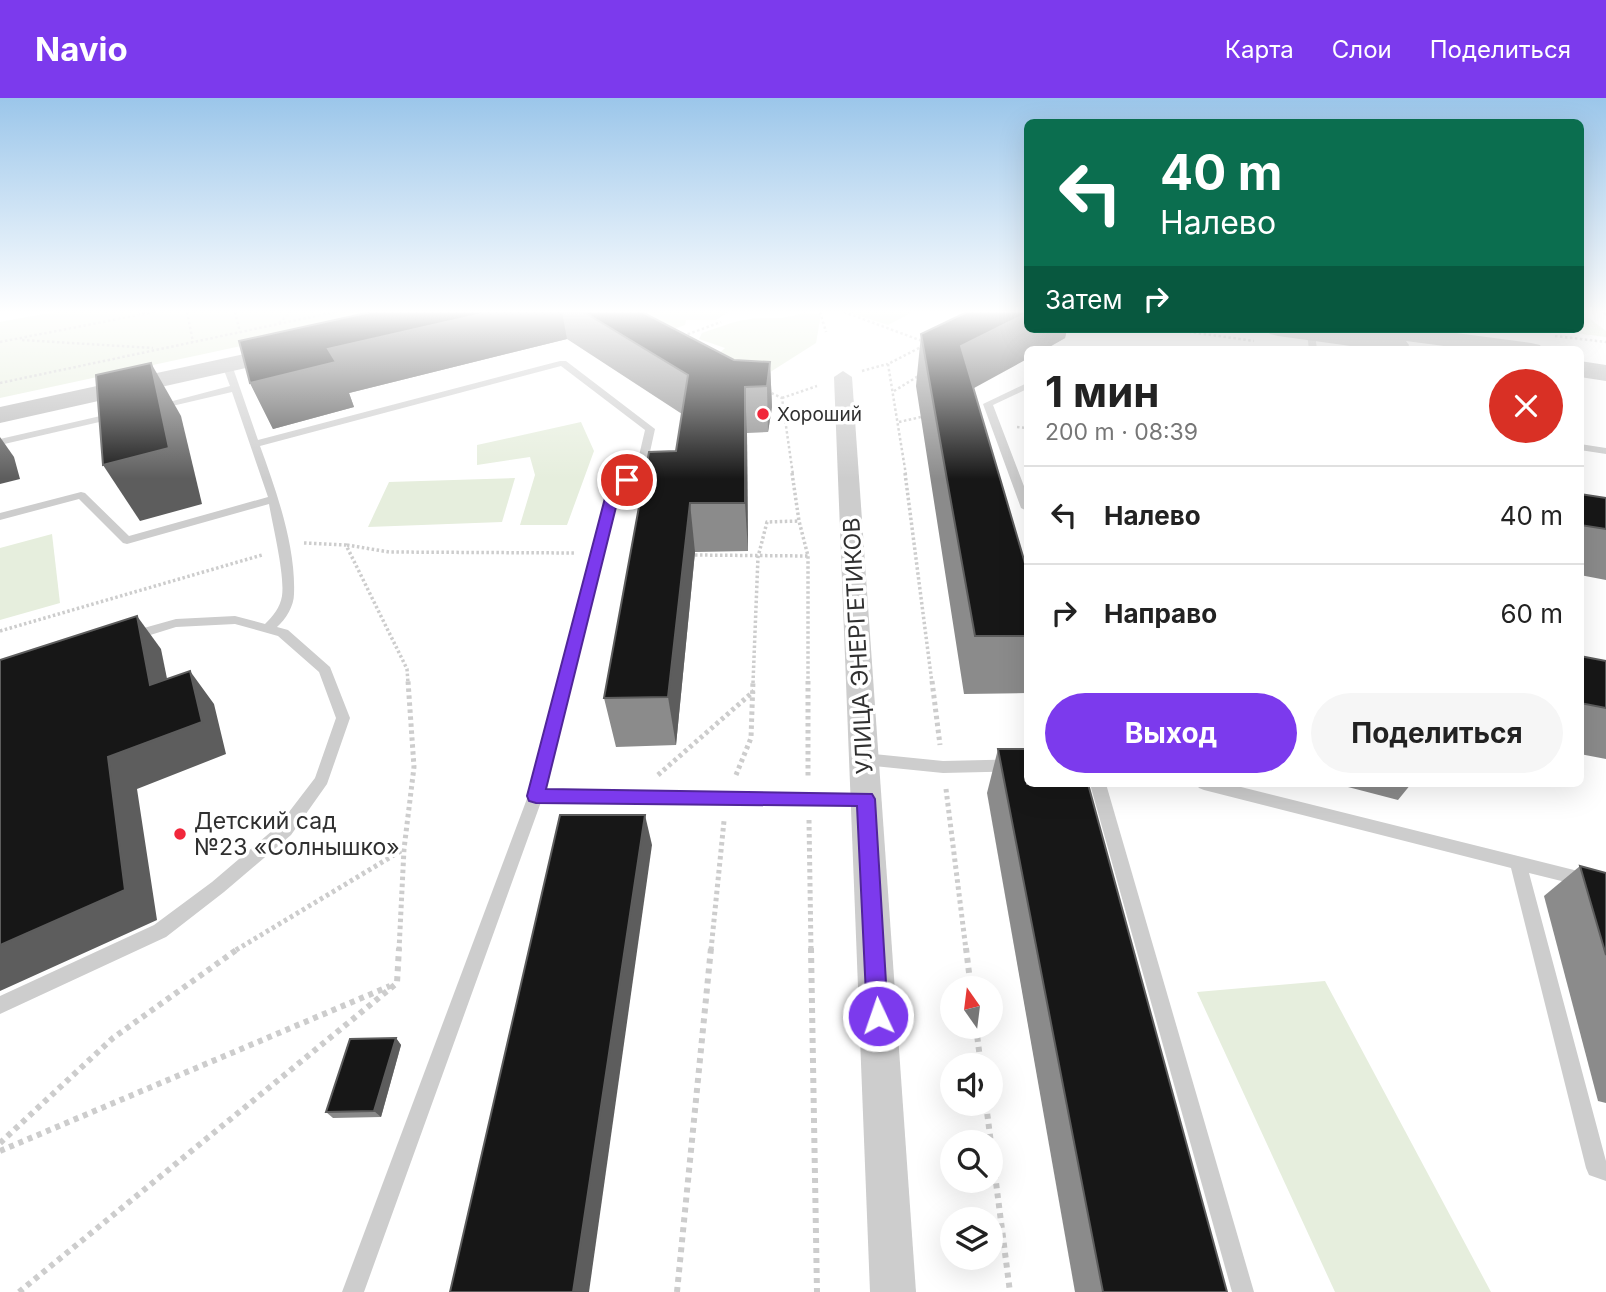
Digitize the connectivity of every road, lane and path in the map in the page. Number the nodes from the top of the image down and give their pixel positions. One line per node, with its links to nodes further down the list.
1 (72, 368): 11 (path)
2 (232, 368): 6 (main road)
3 (546, 368): 22 (lane)
4 (570, 368): 31 (lane)
5 (889, 368): 14 (path)
6 (228, 369): 15 (main road); 16 (lane); 18 (main road); 22 (lane)
7 (1584, 370): 9 (main road)
8 (927, 371): 14 (path)
9 (1606, 373)
10 (843, 377): 39 (street, УЛИЦА ЭНЕРГЕТИКОВ)
11 (0, 383)
12 (757, 386): 28 (path)
13 (1024, 387): 26 (lane)
14 (894, 391): 20 (path)
15 (0, 402)
16 (144, 409)
17 (131, 412): 21 (lane)
18 (0, 415)
19 (921, 417): 20 (path)
20 (900, 422): 41 (path)
21 (0, 442)
22 (255, 444): 25 (lane)
23 (1584, 448): 24 (lane)
24 (1606, 451)
25 (274, 499): 27 (lane); 30 (lane)
26 (1024, 500)
27 (0, 517)
28 (799, 521): 33 (path); 34 (path)
29 (346, 545): 30 (path); 31 (path); 49 (path)
30 (283, 548): 35 (lane); 36 (path)
31 (598, 553): 44 (lane)
32 (695, 555): 34 (path)
33 (808, 556): 34 (path); 47 (path)
34 (758, 557): 38 (path)
35 (267, 629): 37 (lane); 54 (lane)
36 (0, 631)
37 (118, 640)
38 (754, 690): 45 (path); 46 (path)
39 (864, 759): 41 (lane); 48 (street, УЛИЦА ЭНЕРГЕТИКОВ)
40 (1024, 765): 41 (lane)
41 (943, 767): 52 (path)
42 (1099, 787): 65 (lane)
43 (1216, 787): 50 (lane)
44 (536, 796): 45 (lane); 60 (lane)
45 (617, 799): 46 (lane)
46 (727, 799): 47 (lane); 61 (path)
47 (808, 799): 48 (lane); 62 (path)
48 (866, 799): 63 (street, УЛИЦА ЭНЕРГЕТИКОВ)
49 (404, 849): 53 (path); 56 (path)
50 (1518, 863): 51 (lane); 58 (lane)
51 (1606, 885)
52 (969, 976)
53 (397, 983): 57 (path); 59 (path)
54 (0, 1005)
55 (988, 1116): 64 (path)
56 (0, 1143)
57 (0, 1151)
58 (1606, 1171)
59 (19, 1292)
60 (353, 1292)
61 (677, 1292)
62 (817, 1292)
63 (893, 1292)
64 (1010, 1292)
65 (1243, 1292)

